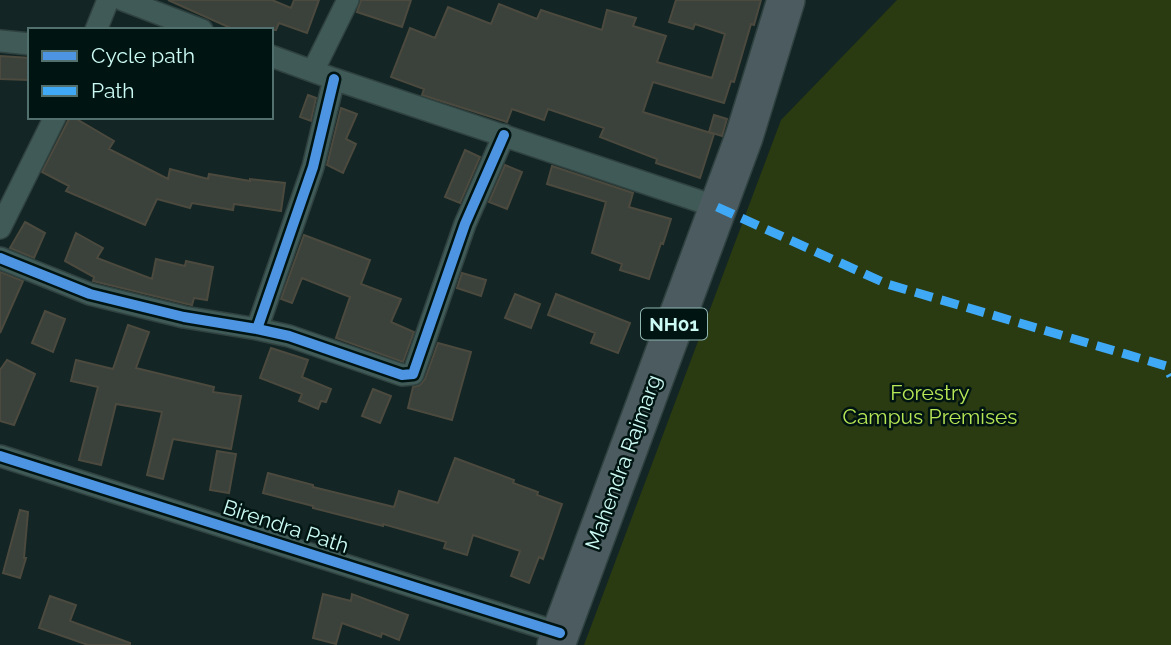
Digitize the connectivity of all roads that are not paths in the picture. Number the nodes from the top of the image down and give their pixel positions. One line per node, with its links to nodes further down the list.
1 (108, 0): 5 (street)
2 (122, 0): 6 (street)
3 (348, 0): 10 (street)
4 (786, 0): 14 (highway, Mahendra Rajmarg / NH01)
5 (97, 28)
6 (197, 28)
7 (0, 41): 8 (street)
8 (28, 44)
9 (273, 57): 10 (street)
10 (313, 71): 11 (street)
11 (334, 79): 13 (street); 17 (street)
12 (54, 119): 15 (street)
13 (504, 135): 14 (street); 17 (street)
14 (717, 207): 19 (highway, Mahendra Rajmarg / NH01)
15 (0, 228)
16 (0, 258): 17 (street)
17 (257, 328)
18 (0, 456): 19 (street, Birendra Path)
19 (558, 639)

